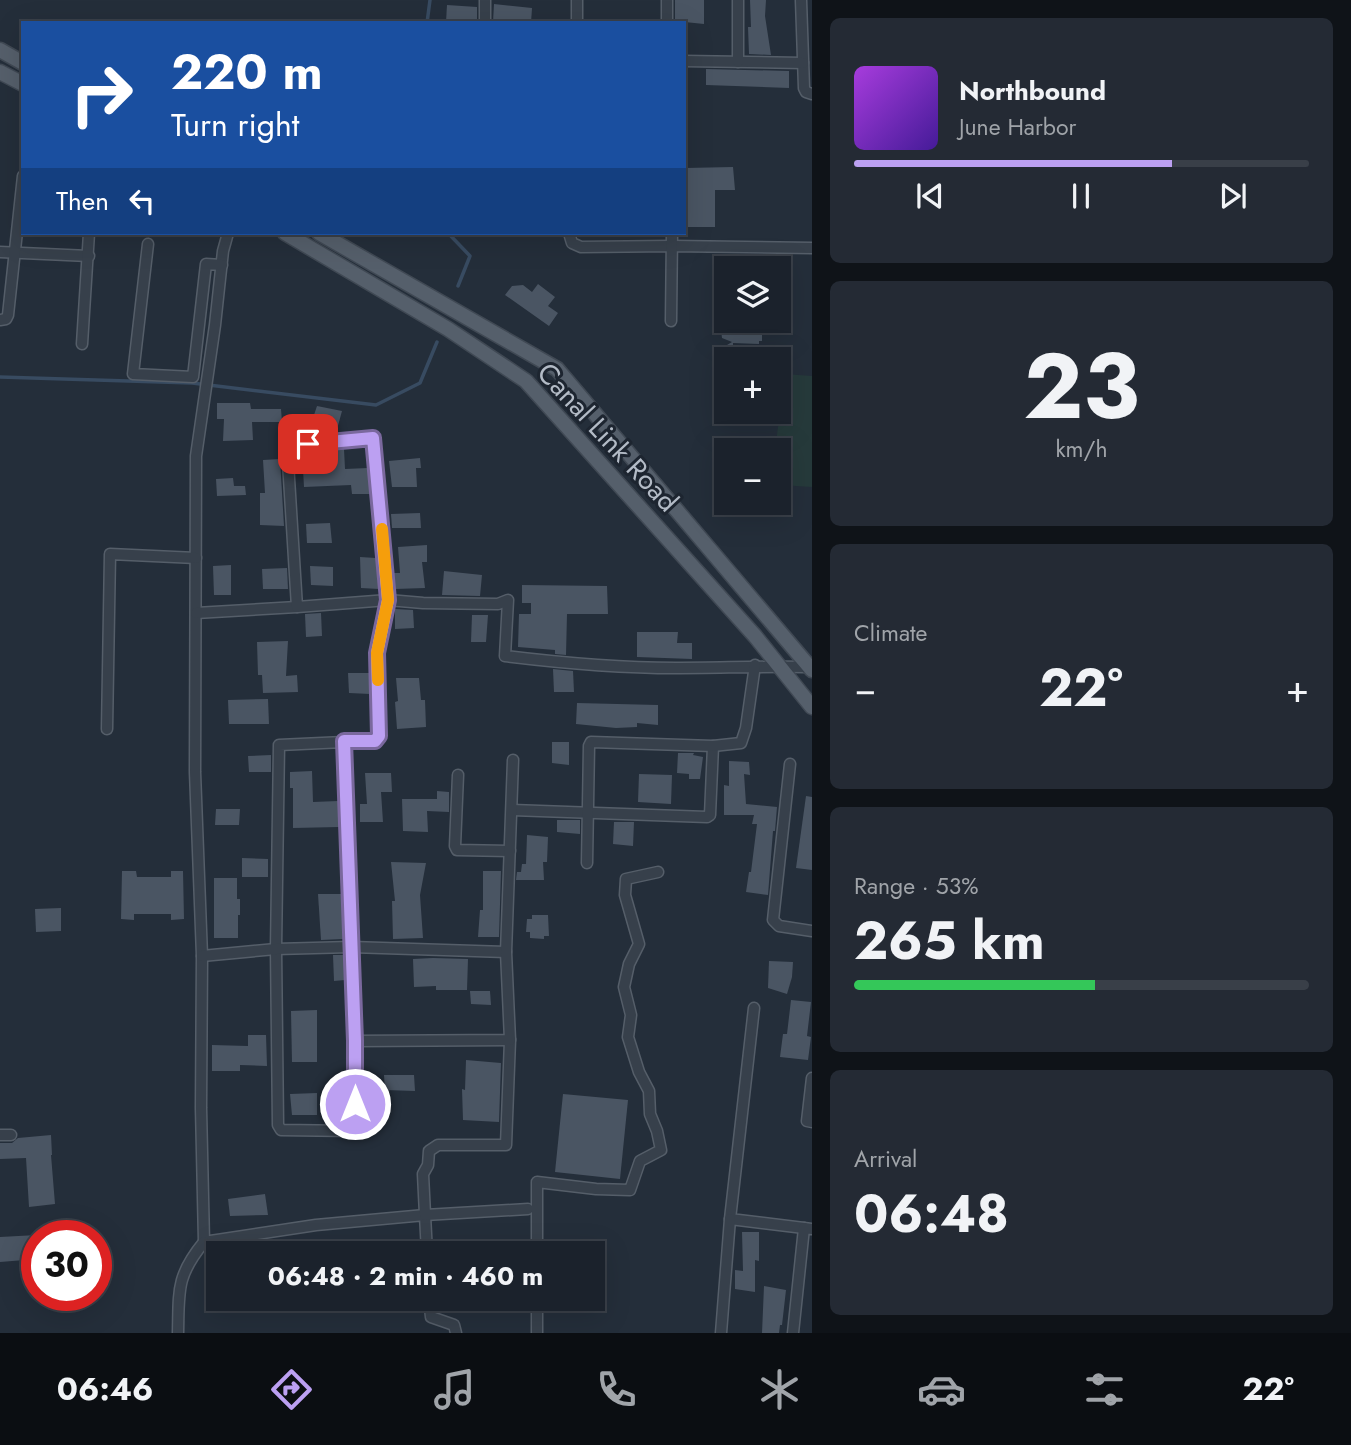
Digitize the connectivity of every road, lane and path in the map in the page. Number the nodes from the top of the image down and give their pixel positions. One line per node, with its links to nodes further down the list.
1 (485, 0): 7 (street)
2 (578, 0): 8 (street)
3 (667, 0): 9 (street)
4 (738, 0): 13 (street)
5 (801, 0): 6 (street)
6 (807, 19): 14 (street)
7 (485, 21)
8 (576, 21)
9 (667, 21)
10 (0, 50): 12 (main road)
11 (686, 61): 13 (street)
12 (21, 62)
13 (738, 62): 14 (street)
14 (803, 63): 17 (street)
15 (0, 72): 16 (main road)
16 (21, 83)
17 (812, 94)
18 (21, 198): 29 (street)
19 (89, 235): 30 (street)
20 (228, 235): 31 (street)
21 (288, 235): 37 (main road, Canal Link Road)
22 (322, 235): 35 (main road, Canal Link Road)
23 (570, 235): 26 (street)
24 (671, 235): 26 (street)
25 (148, 244): 36 (street)
26 (672, 246): 27 (street); 33 (street)
27 (812, 248)
28 (0, 252): 29 (street)
29 (16, 253): 30 (street); 32 (street)
30 (89, 256): 34 (street)
31 (222, 265): 36 (street); 38 (street)
32 (0, 320)
33 (671, 321)
34 (82, 344)
35 (521, 349): 37 (main road); 45 (main road, Canal Link Road)
36 (194, 366): 38 (street)
37 (505, 367): 44 (main road, Canal Link Road)
38 (209, 368): 39 (street)
39 (197, 558): 42 (street); 47 (street)
40 (388, 600): 41 (street); 41 (street); 43 (street); 48 (street)
41 (297, 607): 42 (street)
42 (197, 613): 62 (street)
43 (755, 665): 44 (street); 49 (street)
44 (780, 666): 45 (street); 46 (main road, Canal Link Road)
45 (811, 669)
46 (812, 707)
47 (107, 729)
48 (344, 741): 59 (street); 60 (street)
49 (713, 746): 54 (street); 54 (street)
50 (513, 760): 53 (street)
51 (790, 764): 58 (street)
52 (458, 775): 55 (street)
53 (512, 810): 54 (street); 55 (street)
54 (588, 812): 56 (street)
55 (510, 851): 61 (street)
56 (587, 863)
57 (658, 873): 73 (street)
58 (812, 931)
59 (351, 947): 60 (street); 61 (street); 65 (street)
60 (276, 949): 62 (street); 65 (street)
61 (506, 952): 64 (street)
62 (202, 956): 74 (street)
63 (754, 1008): 70 (street)
64 (510, 1040): 65 (street); 69 (street)
65 (355, 1041)
66 (812, 1078): 67 (street)
67 (812, 1122)
68 (528, 1209): 69 (street)
69 (425, 1214): 72 (street); 74 (street)
70 (730, 1219): 71 (street); 80 (street)
71 (808, 1228): 81 (street)
72 (426, 1241)
73 (537, 1241)
74 (204, 1242): 77 (street)
75 (431, 1311): 78 (street)
76 (537, 1311): 79 (street)
77 (178, 1333)
78 (456, 1333)
79 (537, 1333)
80 (721, 1333)
81 (793, 1333)

